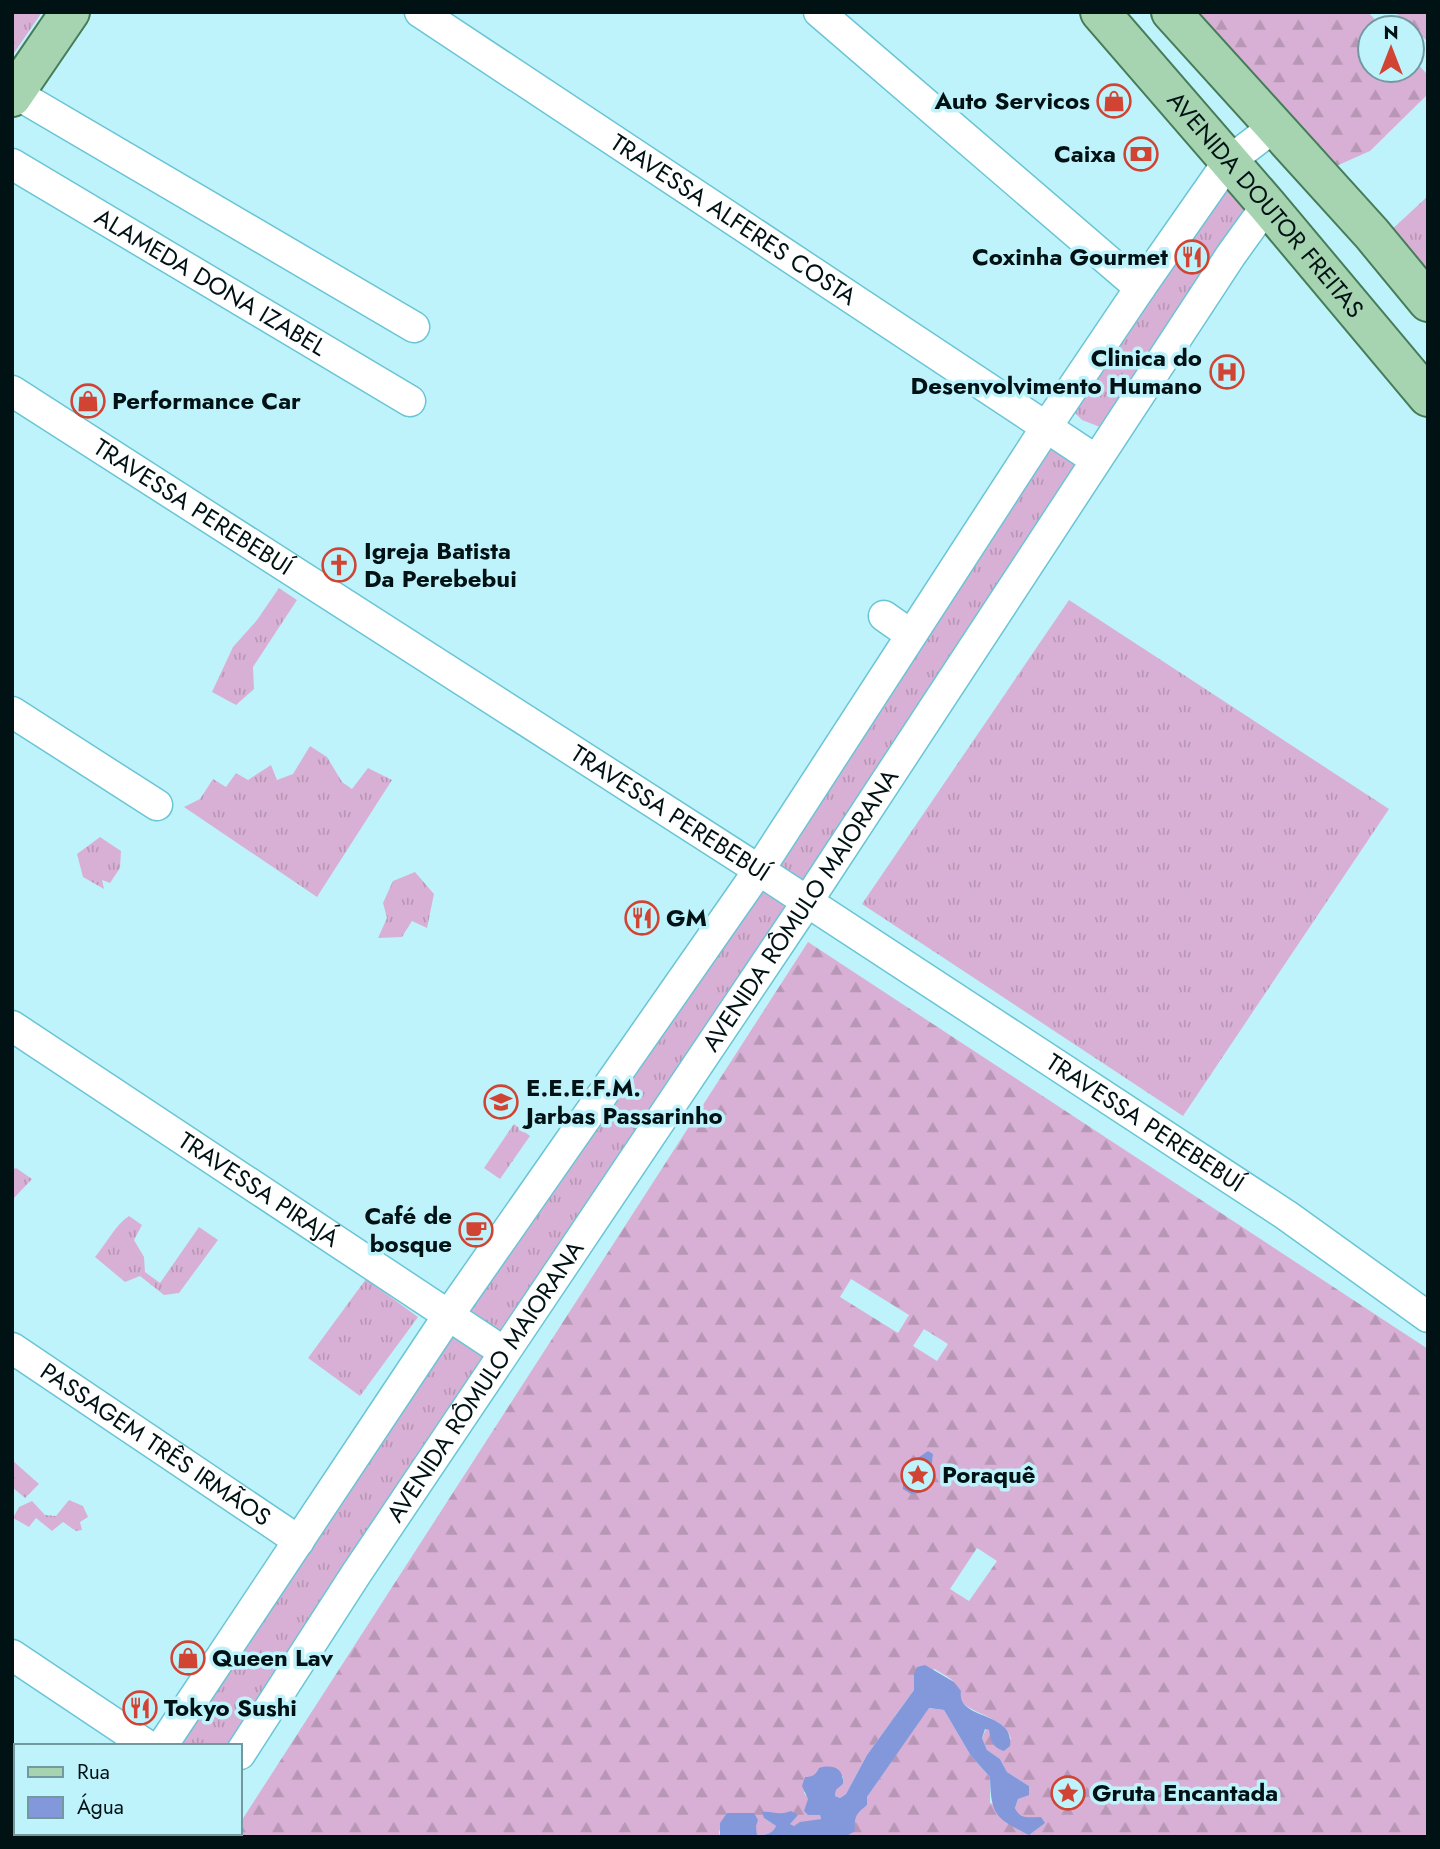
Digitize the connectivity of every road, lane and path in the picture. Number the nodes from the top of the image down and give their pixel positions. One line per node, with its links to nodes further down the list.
1 (70, 12): 6 (main road)
2 (420, 12): 17 (street, TRAVESSA ALFERES COSTA)
3 (819, 12): 11 (street)
4 (1100, 12): 8 (main road, AVENIDA DOUTOR FREITAS)
5 (1171, 12): 7 (main road)
6 (14, 95): 13 (street)
7 (1274, 127): 8 (street); 12 (main road)
8 (1228, 162): 10 (main road, AVENIDA DOUTOR FREITAS); 11 (street)
9 (12, 164): 16 (street, ALAMEDA DONA IZABEL)
10 (1267, 205): 15 (main road, AVENIDA DOUTOR FREITAS); 18 (street, AVENIDA RÔMULO MAIORANA)
11 (1140, 288): 17 (street)
12 (1428, 302)
13 (414, 327)
14 (12, 391): 23 (street, TRAVESSA PEREBEBUÍ)
15 (1428, 397)
16 (410, 401)
17 (1047, 426): 18 (street, TRAVESSA ALFERES COSTA); 20 (street)
18 (1096, 460): 24 (street, AVENIDA RÔMULO MAIORANA)
19 (884, 616): 20 (street)
20 (911, 635): 23 (street)
21 (12, 712): 22 (street)
22 (157, 806)
23 (760, 870): 24 (street, TRAVESSA PEREBEBUÍ); 26 (street)
24 (807, 902): 27 (street, TRAVESSA PEREBEBUÍ); 29 (street, AVENIDA RÔMULO MAIORANA)
25 (12, 1026): 26 (street, TRAVESSA PIRAJÁ)
26 (448, 1316): 29 (street, TRAVESSA PIRAJÁ); 30 (street)
27 (1428, 1317)
28 (12, 1348): 30 (street, PASSAGEM TRÊS IRMÃOS)
29 (504, 1352): 34 (street, AVENIDA RÔMULO MAIORANA)
30 (299, 1541): 33 (street)
31 (12, 1654): 32 (street)
32 (145, 1744)
33 (163, 1744)
34 (242, 1751)

